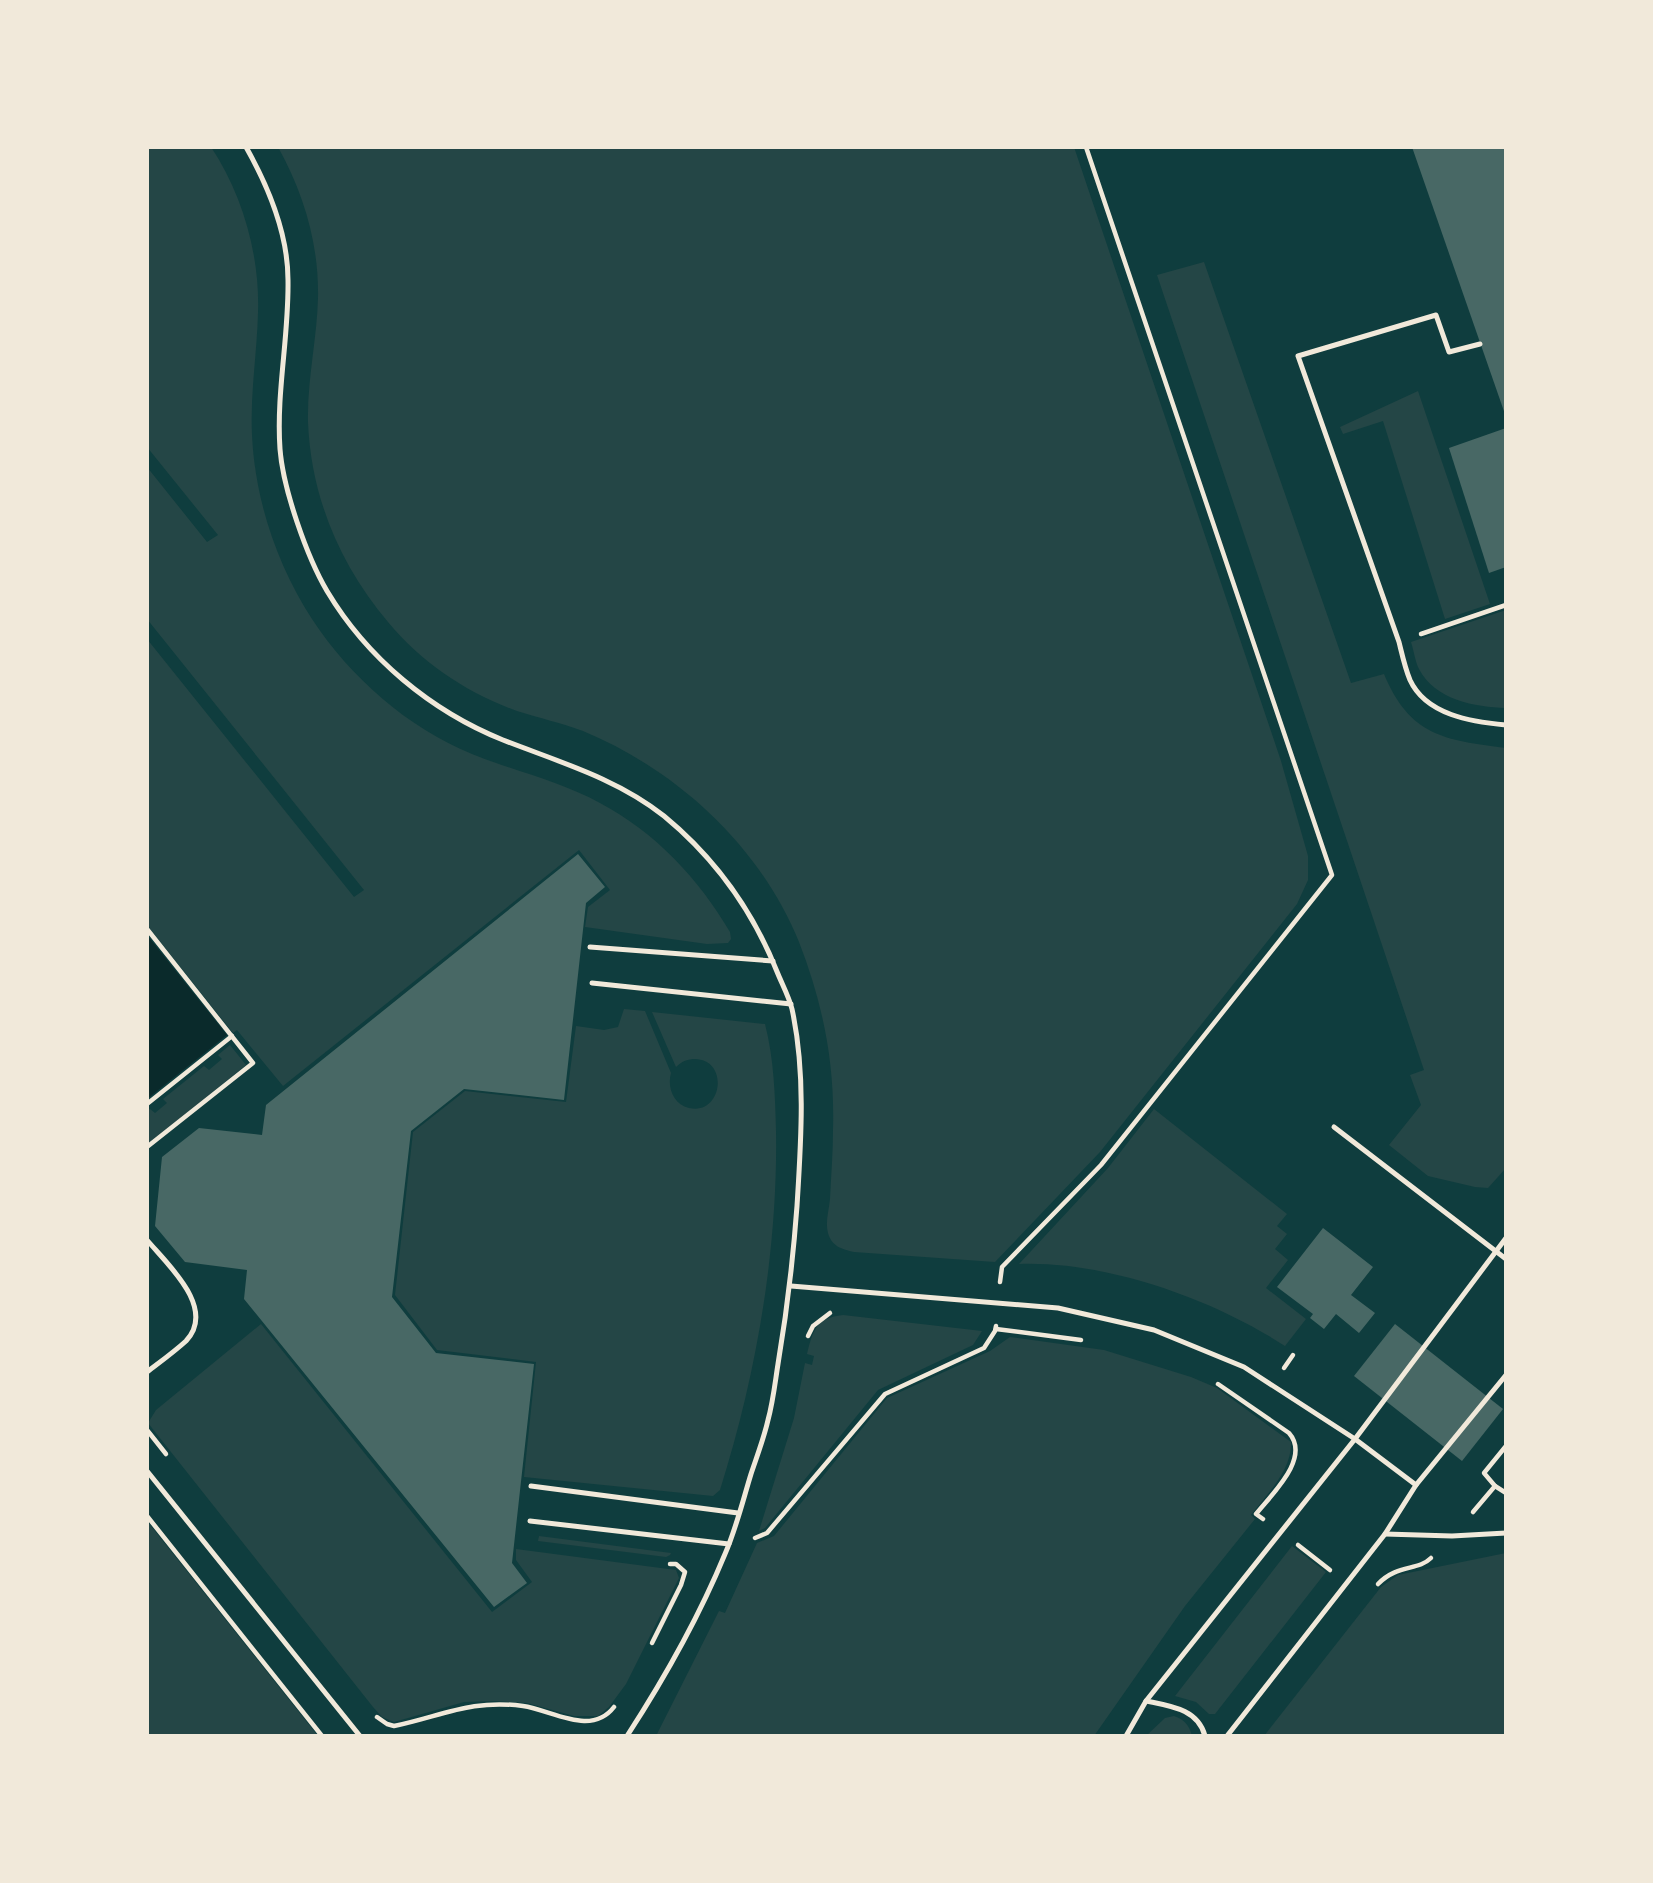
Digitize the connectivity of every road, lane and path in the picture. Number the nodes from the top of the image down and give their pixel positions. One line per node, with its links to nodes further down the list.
1 (246, 147): 9 (lane)
2 (1086, 147): 21 (path)
3 (1480, 344): 5 (lane)
4 (1506, 605): 5 (path)
5 (1399, 642): 6 (lane)
6 (1506, 725)
7 (147, 929): 12 (path)
8 (590, 947): 9 (lane)
9 (773, 961): 11 (lane)
10 (592, 983): 11 (lane)
11 (791, 1004): 20 (lane)
12 (232, 1036): 13 (path); 15 (path)
13 (147, 1104)
14 (1334, 1127): 18 (lane)
15 (147, 1147)
16 (1506, 1238): 18 (lane)
17 (147, 1240): 27 (lane)
18 (1497, 1251): 19 (lane); 31 (lane)
19 (1506, 1259)
20 (791, 1286): 21 (lane); 39 (lane)
21 (998, 1303): 24 (path); 31 (lane)
22 (843, 1311): 25 (path)
23 (982, 1328): 24 (path)
24 (996, 1329): 26 (path); 42 (path)
25 (806, 1340)
26 (1084, 1340)
27 (147, 1371)
28 (1506, 1375): 35 (lane)
29 (1218, 1383): 43 (path)
30 (147, 1430): 33 (path)
31 (1355, 1439): 35 (lane); 43 (lane)
32 (1506, 1446): 37 (path)
33 (173, 1462)
34 (147, 1471): 57 (lane)
35 (1416, 1485): 45 (lane)
36 (531, 1486): 39 (lane)
37 (1495, 1486): 38 (path); 46 (path)
38 (1506, 1493)
39 (738, 1513): 47 (lane)
40 (147, 1516): 56 (path)
41 (530, 1521): 47 (lane)
42 (756, 1527)
43 (1281, 1532): 51 (path); 53 (lane)
44 (1506, 1533): 46 (lane)
45 (1385, 1534): 46 (lane); 51 (lane)
46 (1452, 1536): 51 (path)
47 (729, 1544): 48 (lane)
48 (727, 1551): 50 (path); 58 (lane)
49 (663, 1563): 50 (path)
50 (685, 1572): 52 (path)
51 (1347, 1581): 61 (lane)
52 (648, 1651)
53 (1146, 1701): 59 (lane); 60 (lane)
54 (619, 1702): 55 (path)
55 (370, 1709)
56 (322, 1736)
57 (360, 1736)
58 (627, 1736)
59 (1126, 1736)
60 (1205, 1736)
61 (1227, 1736)

